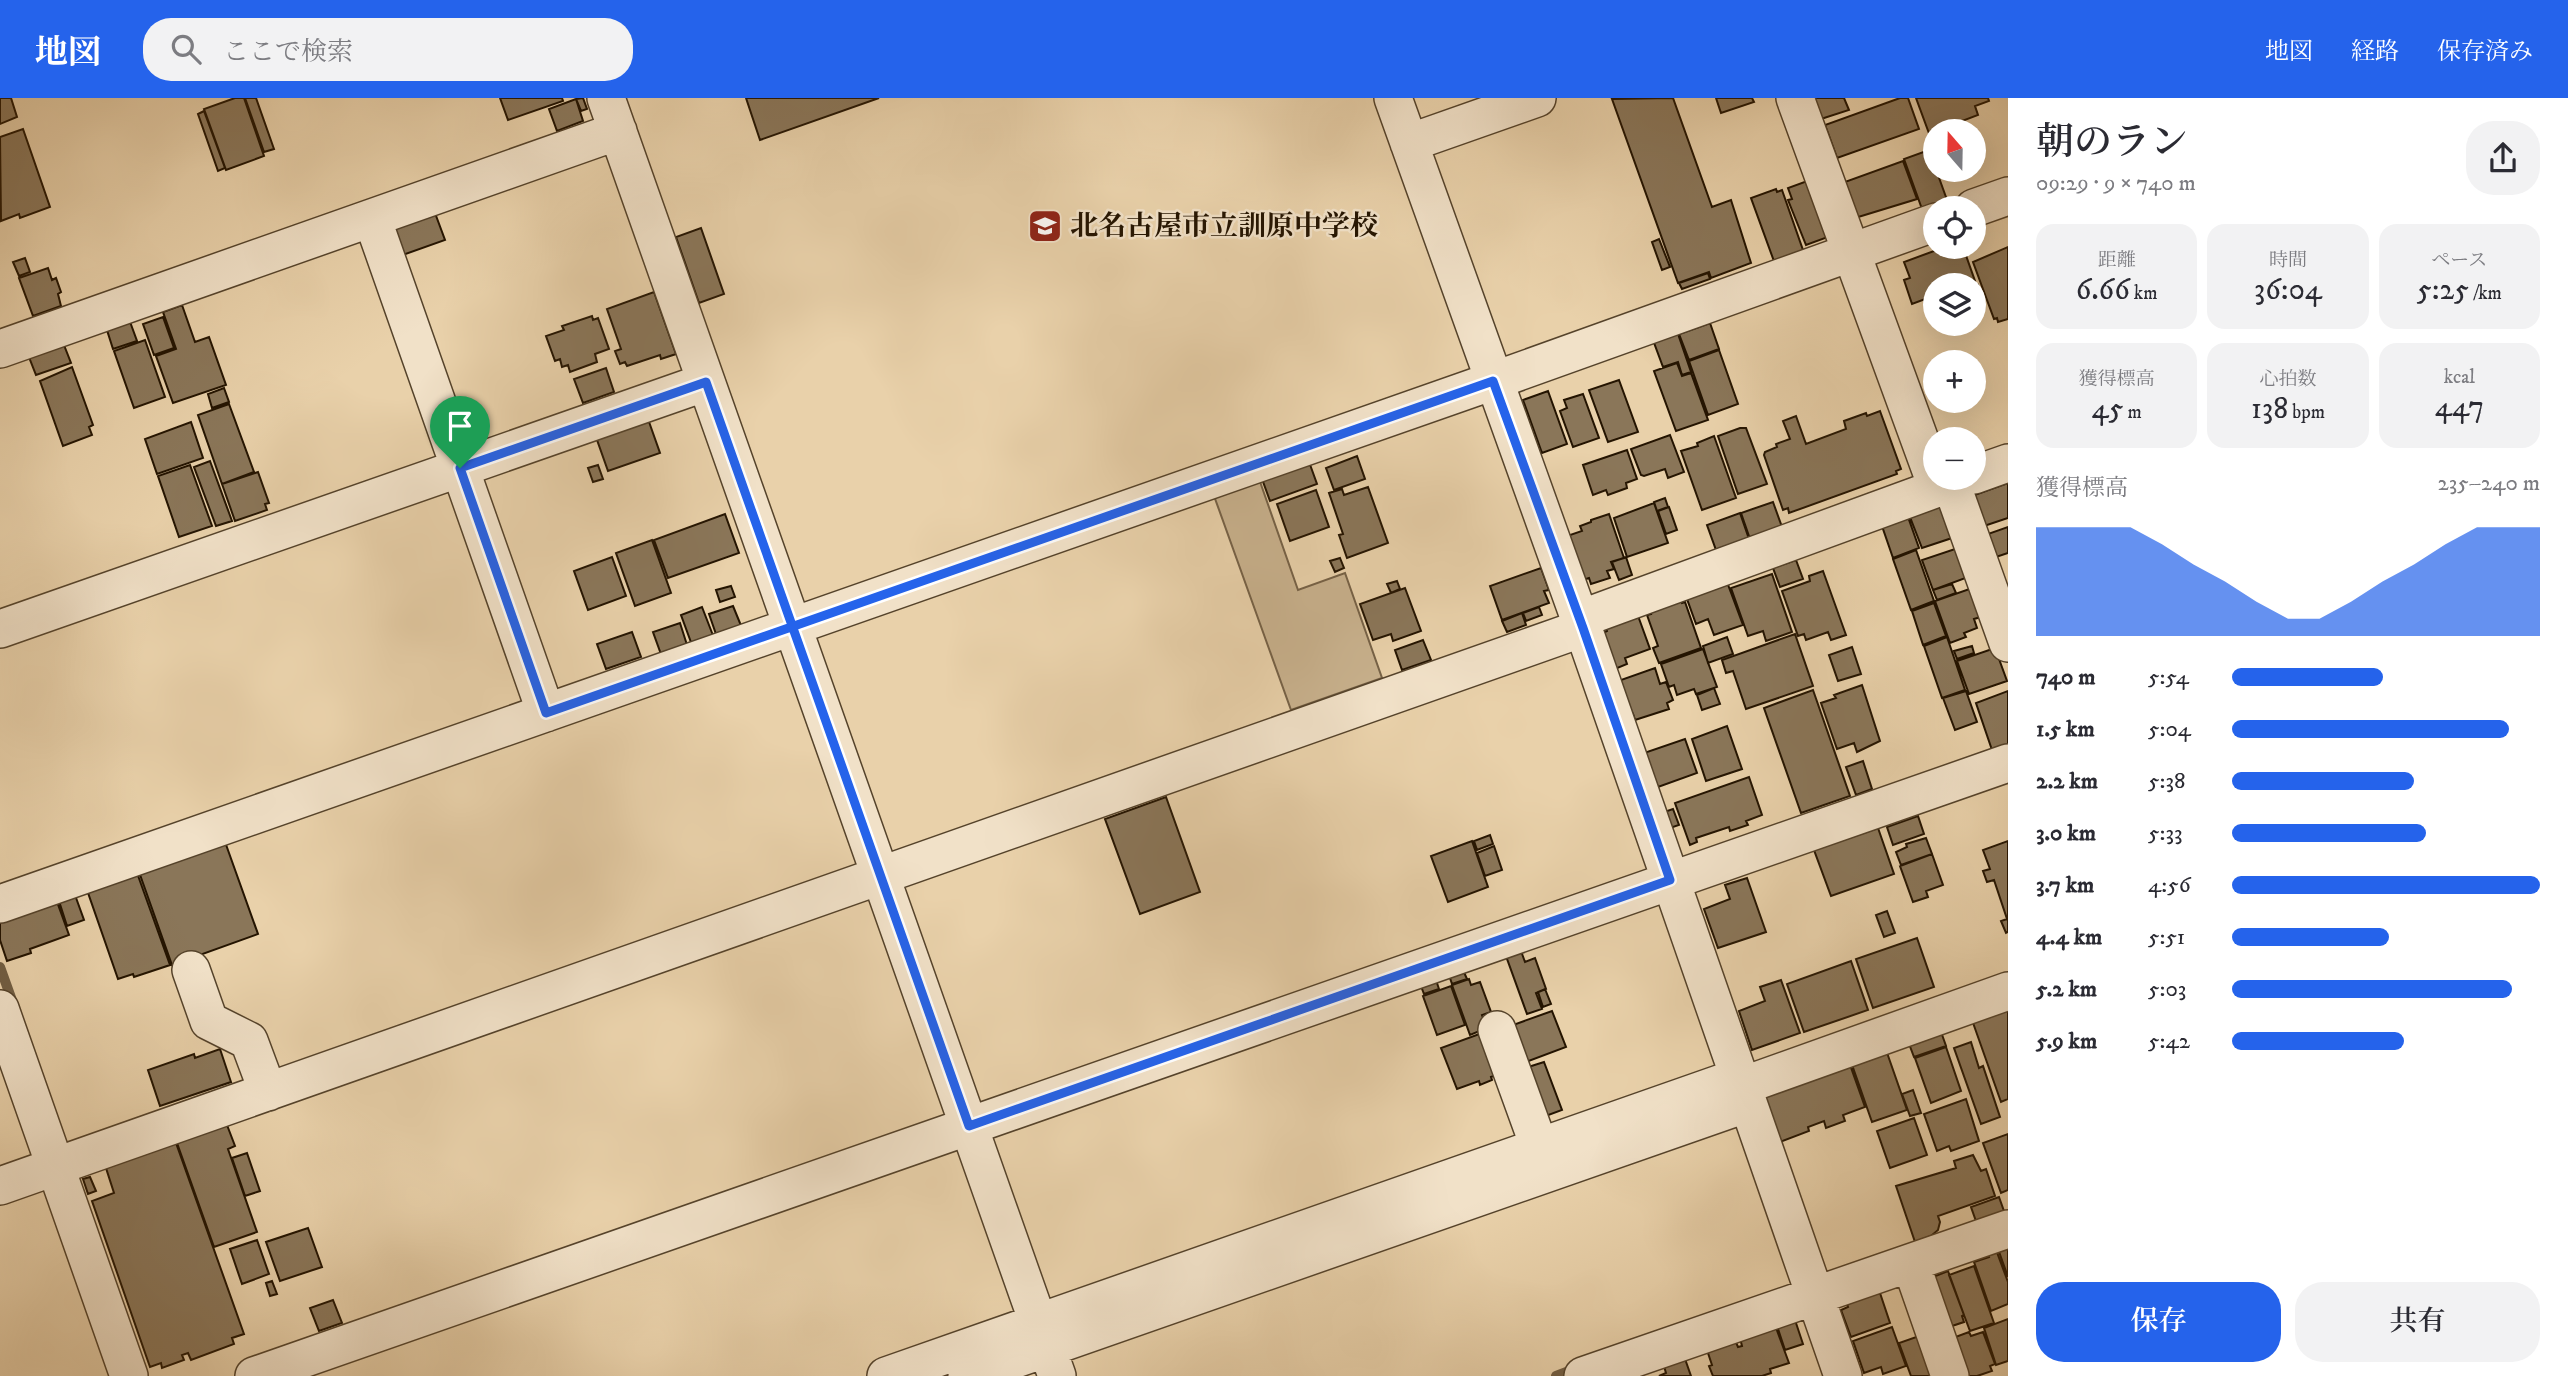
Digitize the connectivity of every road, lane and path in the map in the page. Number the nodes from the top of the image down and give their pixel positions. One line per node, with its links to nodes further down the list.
1 (1393, 98): 5 (street)
2 (1537, 98): 5 (street)
3 (1796, 98): 10 (street)
4 (612, 115): 8 (street); 13 (street)
5 (1409, 143): 12 (street)
6 (2008, 196): 7 (street)
7 (1986, 204)
8 (372, 218): 11 (street); 16 (street)
9 (1923, 226): 10 (street)
10 (1851, 251): 12 (street); 14 (street)
11 (0, 349)
12 (1493, 381): 20 (street); 21 (street)
13 (706, 382): 16 (street); 21 (street)
14 (1932, 427)
15 (2008, 463): 17 (street)
16 (460, 468): 22 (street); 24 (street)
17 (1986, 470)
18 (1931, 490): 20 (street)
19 (1960, 490): 23 (street)
20 (1582, 624): 26 (street); 27 (street)
21 (793, 626): 24 (street); 26 (street)
22 (0, 629)
23 (2008, 643)
24 (546, 713): 28 (street)
25 (2008, 763): 27 (street)
26 (881, 876): 34 (street); 35 (street)
27 (1670, 880): 33 (street); 35 (street)
28 (0, 904)
29 (191, 970): 34 (street)
30 (2008, 991): 33 (street)
31 (0, 1009): 37 (street)
32 (1497, 1030): 36 (street)
33 (1743, 1088): 36 (street); 41 (street); 42 (street)
34 (268, 1092): 37 (street)
35 (969, 1126): 42 (street); 44 (street)
36 (1539, 1146): 42 (street)
37 (55, 1167): 38 (street); 43 (street)
38 (0, 1186)
39 (2008, 1229): 40 (street)
40 (1911, 1264): 41 (street); 49 (street)
41 (1815, 1295): 47 (street); 48 (street)
42 (1047, 1349): 45 (street); 46 (street)
43 (129, 1376)
44 (254, 1376)
45 (886, 1376)
46 (967, 1376)
47 (1583, 1376)
48 (1843, 1376)
49 (1950, 1376)

